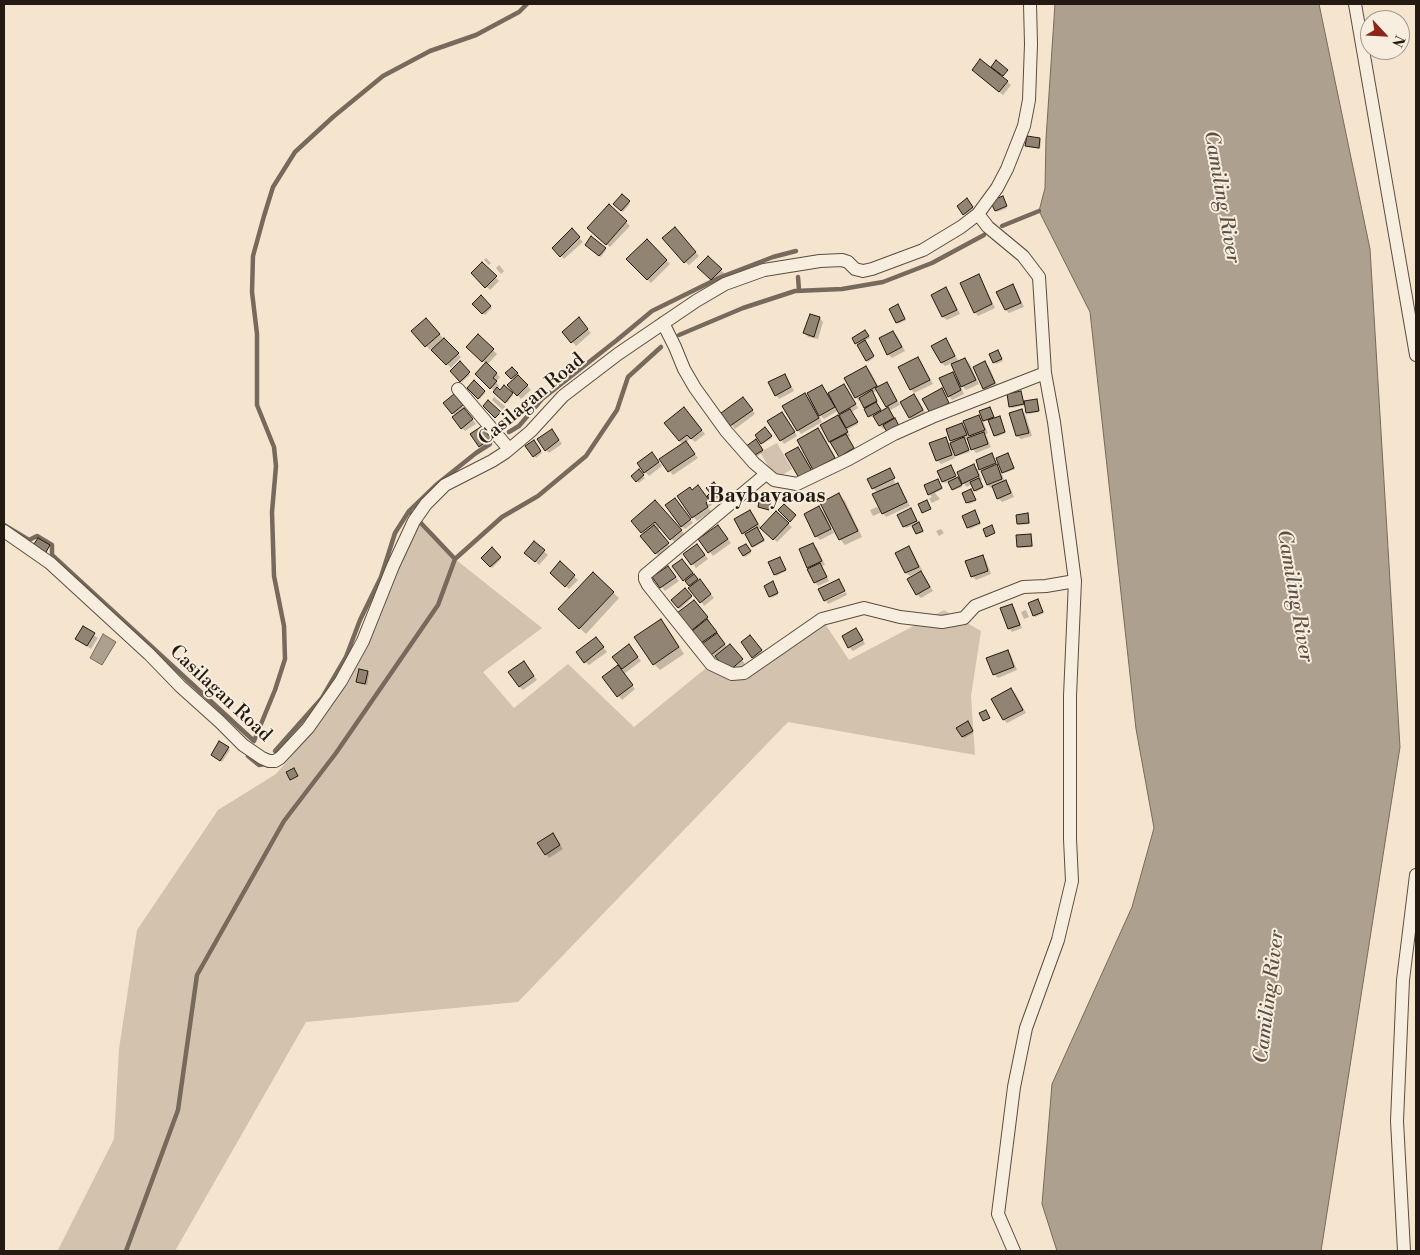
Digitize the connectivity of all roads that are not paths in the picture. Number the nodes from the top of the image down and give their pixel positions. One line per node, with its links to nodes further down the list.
1 (1030, 4): 3 (street, Casilagan Road)
2 (1355, 4): 5 (street)
3 (978, 214): 4 (street, Casilagan Road); 6 (street)
4 (663, 323): 8 (street, Casilagan Road); 9 (street)
5 (1416, 355)
6 (1045, 373): 9 (street); 11 (street)
7 (458, 389): 8 (street)
8 (509, 449): 10 (street, Casilagan Road)
9 (766, 474): 11 (street)
10 (4, 531)
11 (1075, 581): 13 (street)
12 (1416, 875): 14 (street)
13 (1014, 1251)
14 (1404, 1251)

